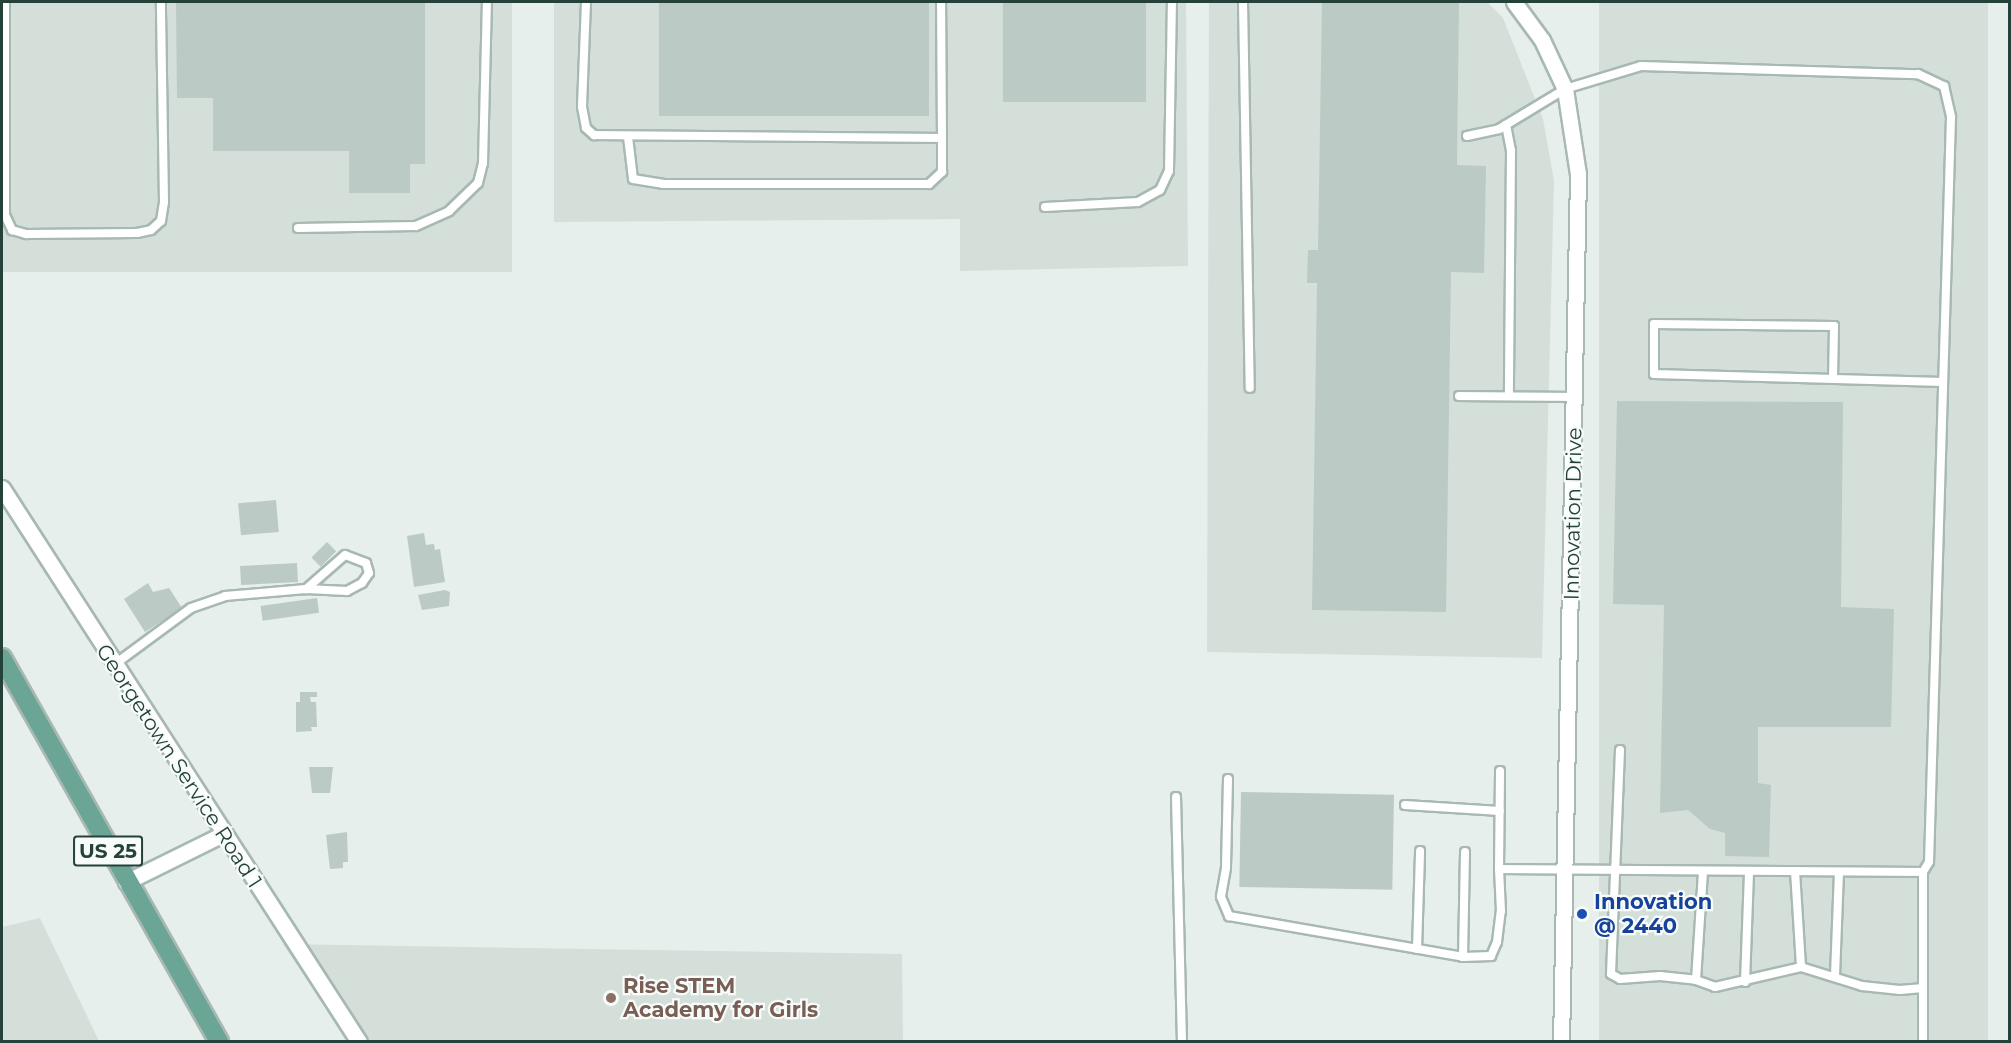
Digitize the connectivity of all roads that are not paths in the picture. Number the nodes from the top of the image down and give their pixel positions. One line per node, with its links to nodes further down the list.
1 (5, 2): 2 (lane)
2 (161, 2)
3 (487, 2): 15 (lane)
4 (586, 2): 12 (lane)
5 (941, 2): 13 (lane)
6 (1172, 2): 14 (lane)
7 (1243, 2): 18 (lane)
8 (1514, 2): 9 (street, Innovation Drive)
9 (1565, 89): 10 (lane); 17 (lane); 21 (street, Innovation Drive)
10 (1506, 125): 11 (lane); 20 (lane)
11 (1467, 136)
12 (628, 137): 13 (lane); 13 (lane)
13 (942, 138)
14 (1045, 207)
15 (298, 228)
16 (1833, 379): 16 (lane); 17 (lane)
17 (1943, 382): 42 (lane)
18 (1250, 388)
19 (1458, 396): 20 (lane)
20 (1509, 396): 21 (lane)
21 (1576, 397): 36 (street, Innovation Drive)
22 (2, 488): 25 (street, Georgetown Service Road 1)
23 (306, 590): 23 (lane); 25 (lane)
24 (2, 658): 43 (main road, US 25)
25 (113, 665): 32 (street, Georgetown Service Road 1)
26 (1620, 750): 37 (lane)
27 (1500, 771): 31 (lane)
28 (1228, 779): 44 (lane)
29 (1176, 797): 53 (lane)
30 (1405, 806): 31 (lane)
31 (1500, 811): 35 (lane)
32 (223, 834): 43 (street); 52 (street, Georgetown Service Road 1)
33 (1420, 851): 44 (lane)
34 (1465, 852): 45 (lane)
35 (1499, 869): 36 (lane); 45 (lane)
36 (1565, 870): 37 (lane); 54 (street, Innovation Drive)
37 (1617, 870): 38 (lane); 48 (lane)
38 (1703, 871): 39 (lane); 48 (lane)
39 (1749, 871): 40 (lane); 49 (lane)
40 (1795, 871): 41 (lane); 46 (lane)
41 (1839, 872): 42 (lane); 47 (lane)
42 (1923, 872): 50 (lane)
43 (126, 882): 51 (main road, US 25)
44 (1417, 949): 45 (lane)
45 (1463, 957)
46 (1801, 968): 47 (lane); 49 (lane)
47 (1836, 976): 50 (lane)
48 (1696, 980): 49 (lane)
49 (1745, 982)
50 (1923, 988): 55 (lane)
51 (219, 1041)
52 (359, 1041)
53 (1182, 1041)
54 (1561, 1041)
55 (1923, 1041)

